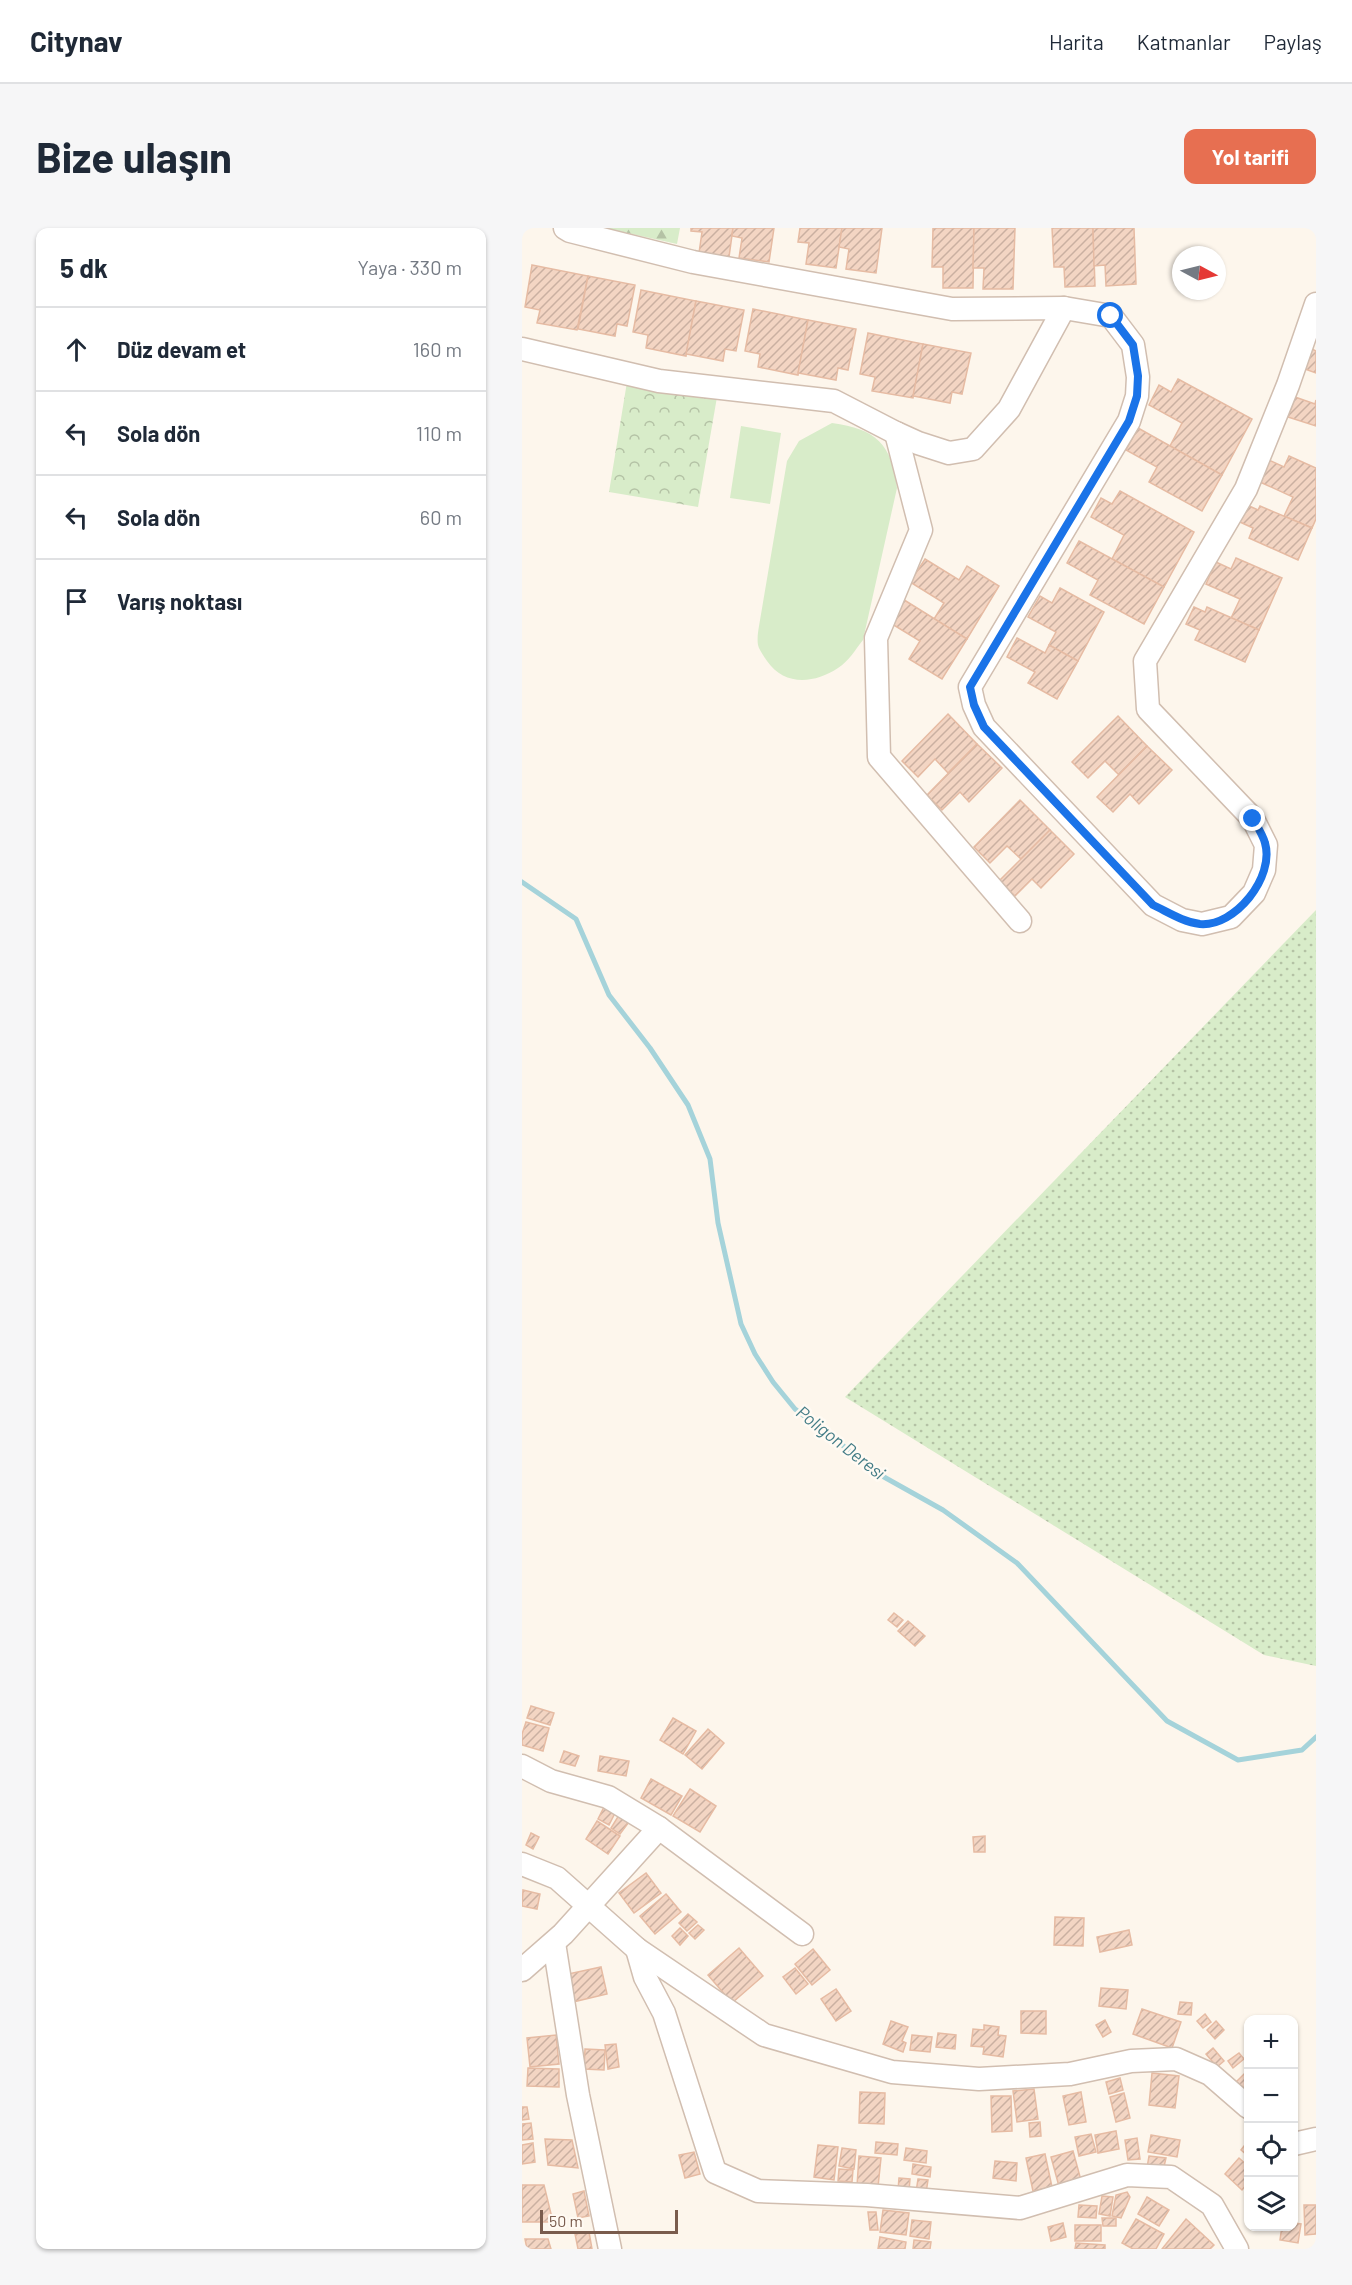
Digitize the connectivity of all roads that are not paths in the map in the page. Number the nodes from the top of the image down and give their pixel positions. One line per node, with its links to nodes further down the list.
1 (565, 228): 3 (street)
2 (1316, 304): 3 (street)
3 (1064, 308): 5 (street)
4 (522, 349): 5 (street)
5 (896, 433): 6 (street)
6 (1020, 921)
7 (522, 1766): 8 (street)
8 (659, 1828): 10 (street); 11 (street)
9 (522, 1864): 10 (street)
10 (589, 1906): 12 (street); 13 (street)
11 (802, 1934)
12 (554, 1943): 14 (street); 18 (street)
13 (637, 1949): 15 (street); 19 (street)
14 (522, 1970)
15 (1244, 2104)
16 (1316, 2139): 17 (street)
17 (1298, 2143)
18 (610, 2249)
19 (1237, 2249)

